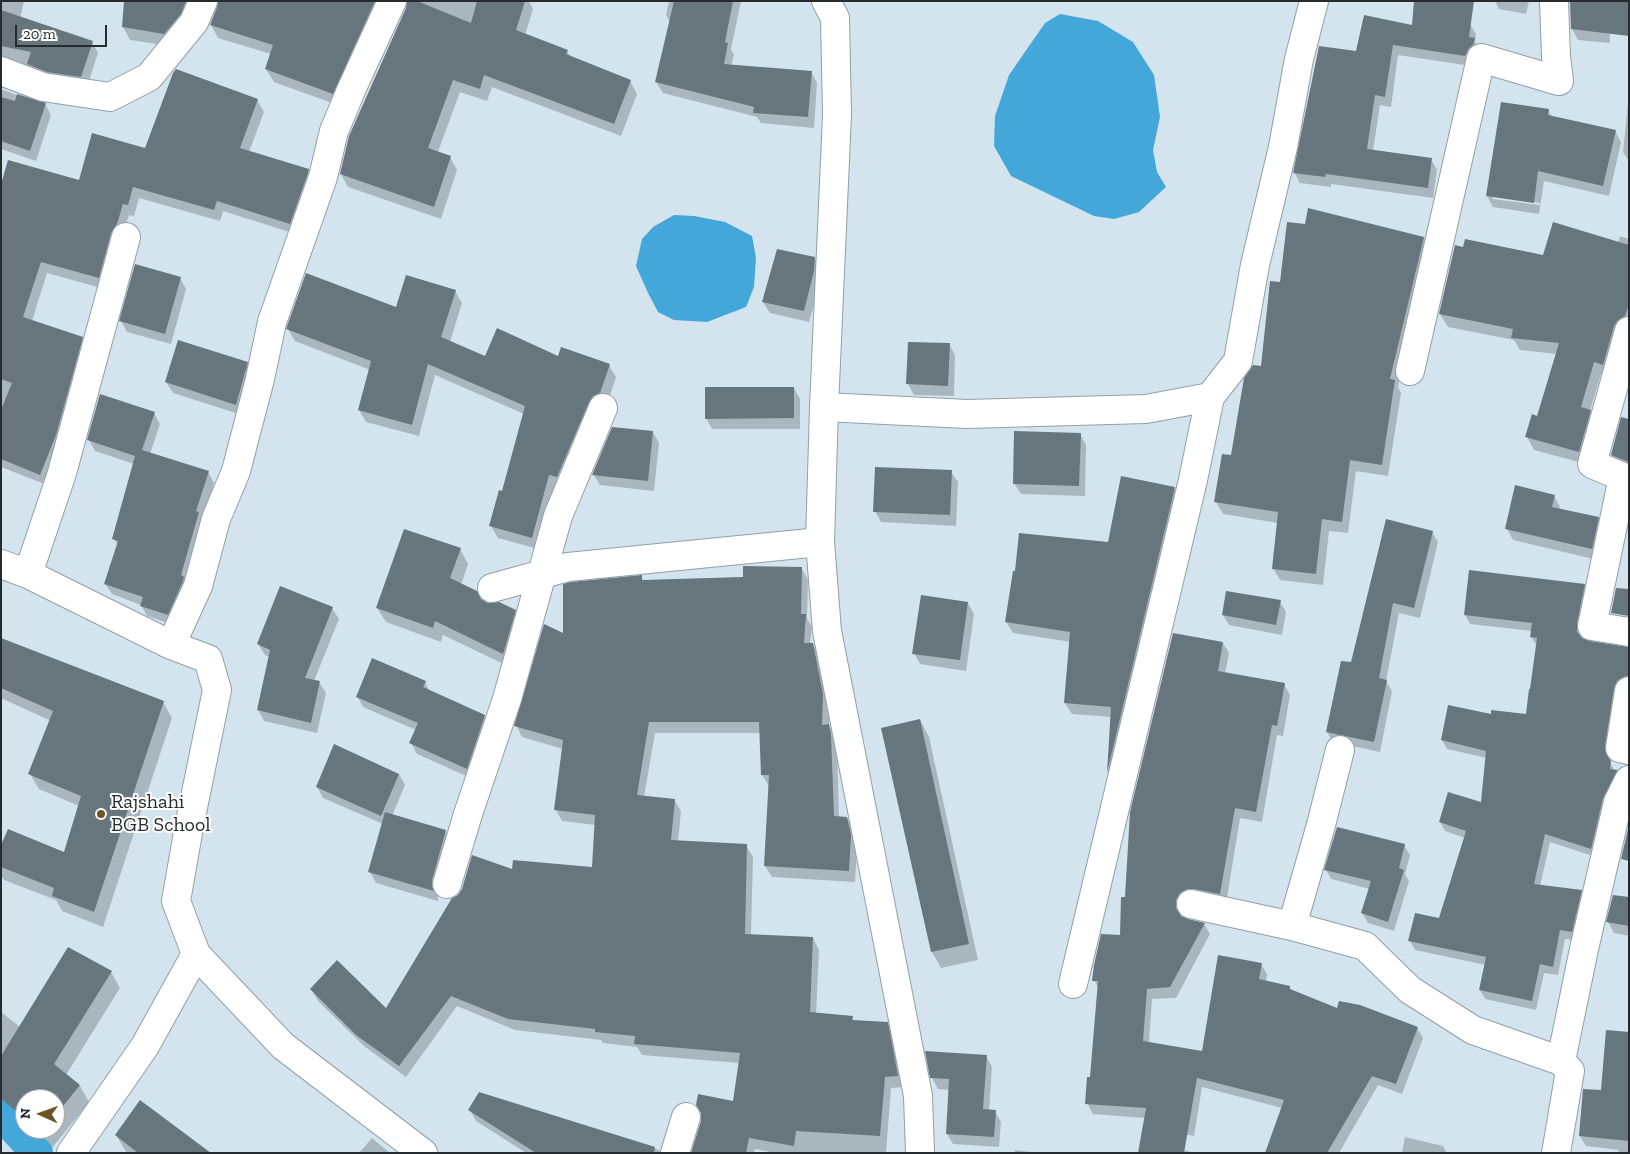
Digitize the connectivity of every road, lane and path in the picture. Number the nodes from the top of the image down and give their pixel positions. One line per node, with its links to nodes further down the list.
1 (203, 1): 6 (street)
2 (392, 1): 19 (street)
3 (826, 1): 11 (street)
4 (1314, 1): 10 (street)
5 (1554, 1): 9 (street)
6 (1, 71)
7 (126, 237): 15 (street)
8 (1629, 331): 18 (street)
9 (1410, 371)
10 (1210, 397): 11 (street); 28 (street)
11 (824, 407): 13 (street)
12 (603, 408): 16 (street)
13 (820, 542): 16 (street); 34 (street)
14 (1, 564): 15 (street)
15 (28, 574): 19 (street)
16 (543, 574): 17 (street); 24 (street)
17 (492, 588)
18 (1629, 632)
19 (171, 645): 27 (street)
20 (1629, 691): 22 (street)
21 (1340, 750): 26 (street)
22 (1629, 750)
23 (1629, 780): 29 (street)
24 (447, 884)
25 (1191, 904): 26 (street)
26 (1292, 926): 29 (street)
27 (196, 954): 31 (street); 32 (street)
28 (1073, 984)
29 (1561, 1061): 35 (street)
30 (686, 1117): 33 (street)
31 (74, 1148)
32 (423, 1153)
33 (675, 1153)
34 (920, 1153)
35 (1556, 1153)

